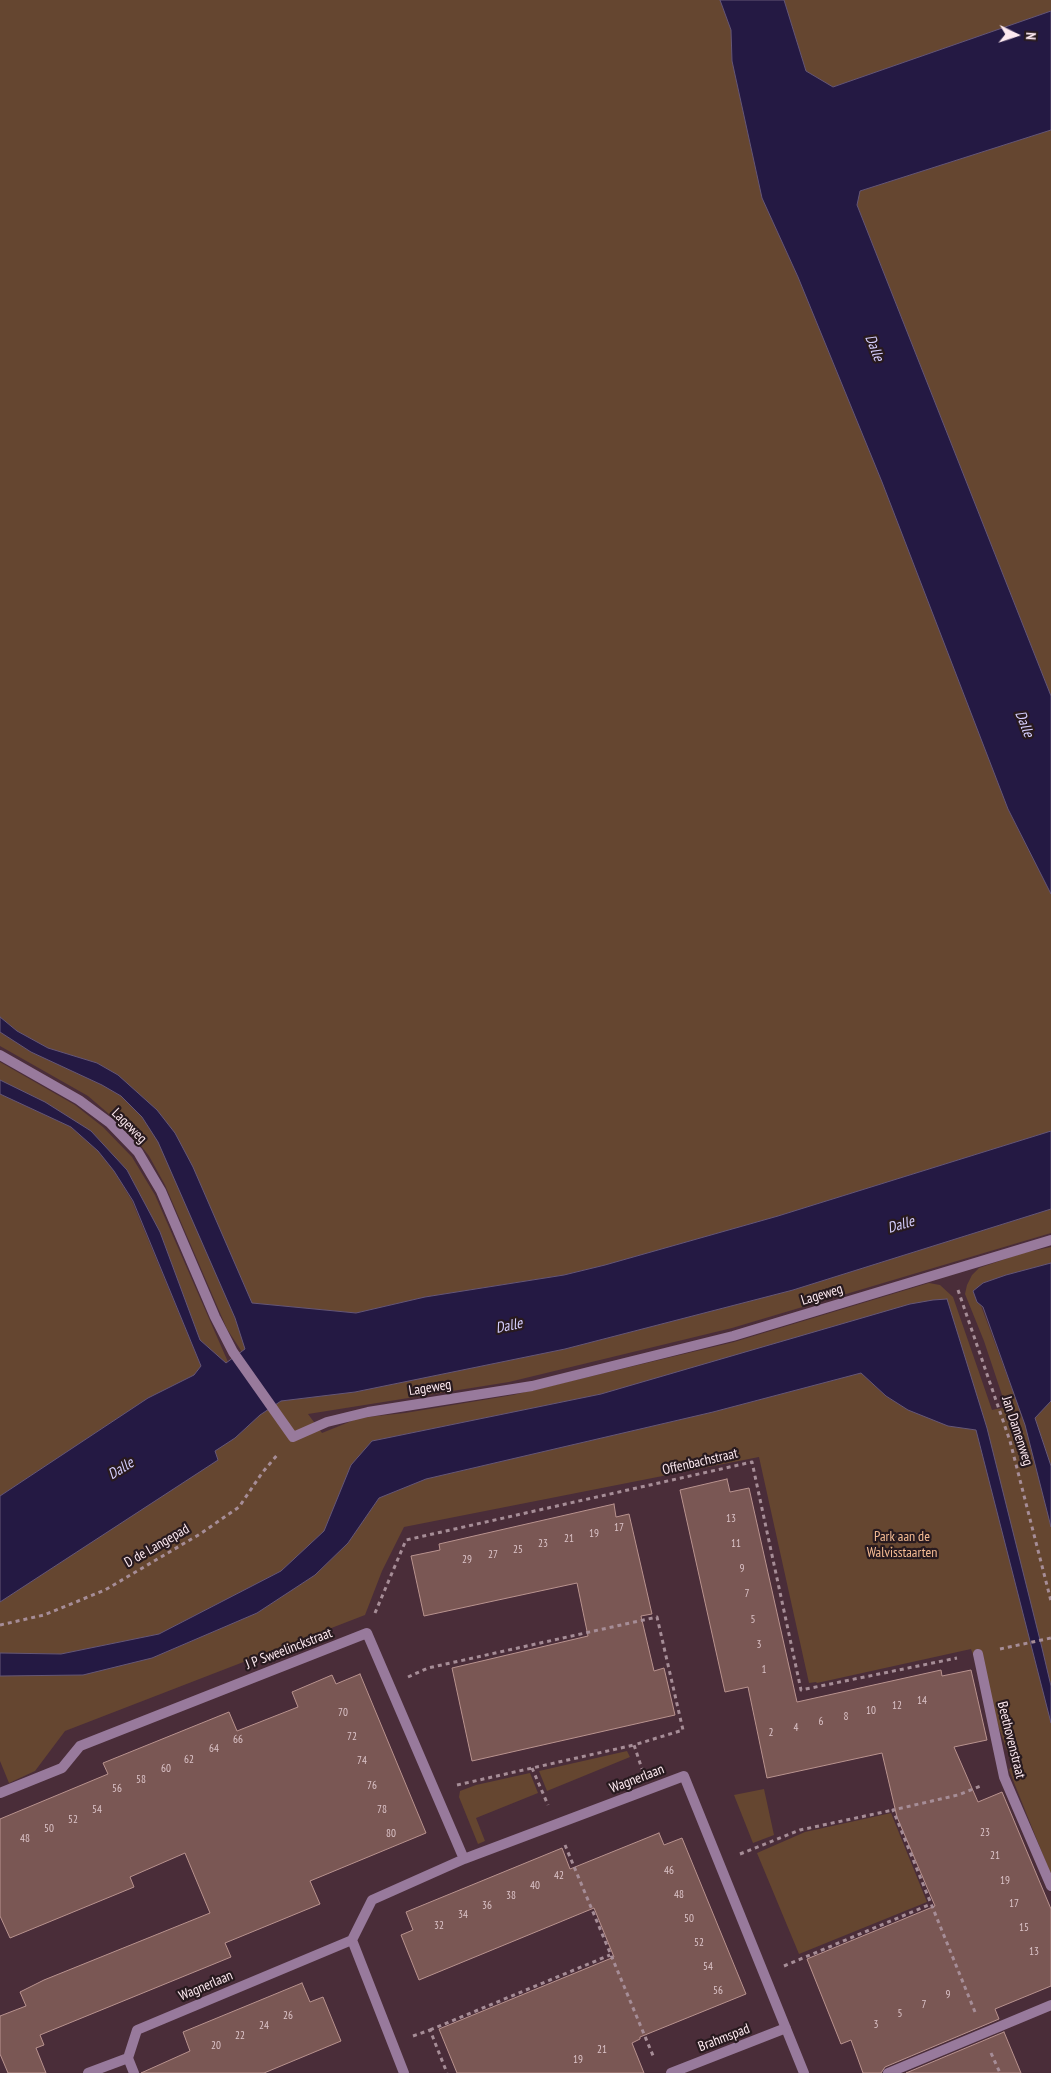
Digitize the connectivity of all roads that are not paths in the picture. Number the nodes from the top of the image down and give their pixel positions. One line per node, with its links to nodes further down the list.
1 (0, 1055): 2 (street, Lageweg)
2 (1051, 1240)
3 (978, 1654): 6 (street, Beethovenstraat)
4 (0, 1793): 5 (street, J P Sweelinckstraat)
5 (464, 1859): 7 (street, Wagnerlaan); 9 (street, Wagnerlaan)
6 (1051, 1886)
7 (352, 1940): 10 (street, Wagnerlaan); 13 (street)
8 (1051, 2005): 16 (street)
9 (786, 2028): 14 (street, Brahmspad); 15 (street, Wagnerlaan)
10 (128, 2058): 11 (street); 12 (street)
11 (88, 2073)
12 (134, 2073)
13 (404, 2073)
14 (671, 2073)
15 (804, 2073)
16 (888, 2073)

